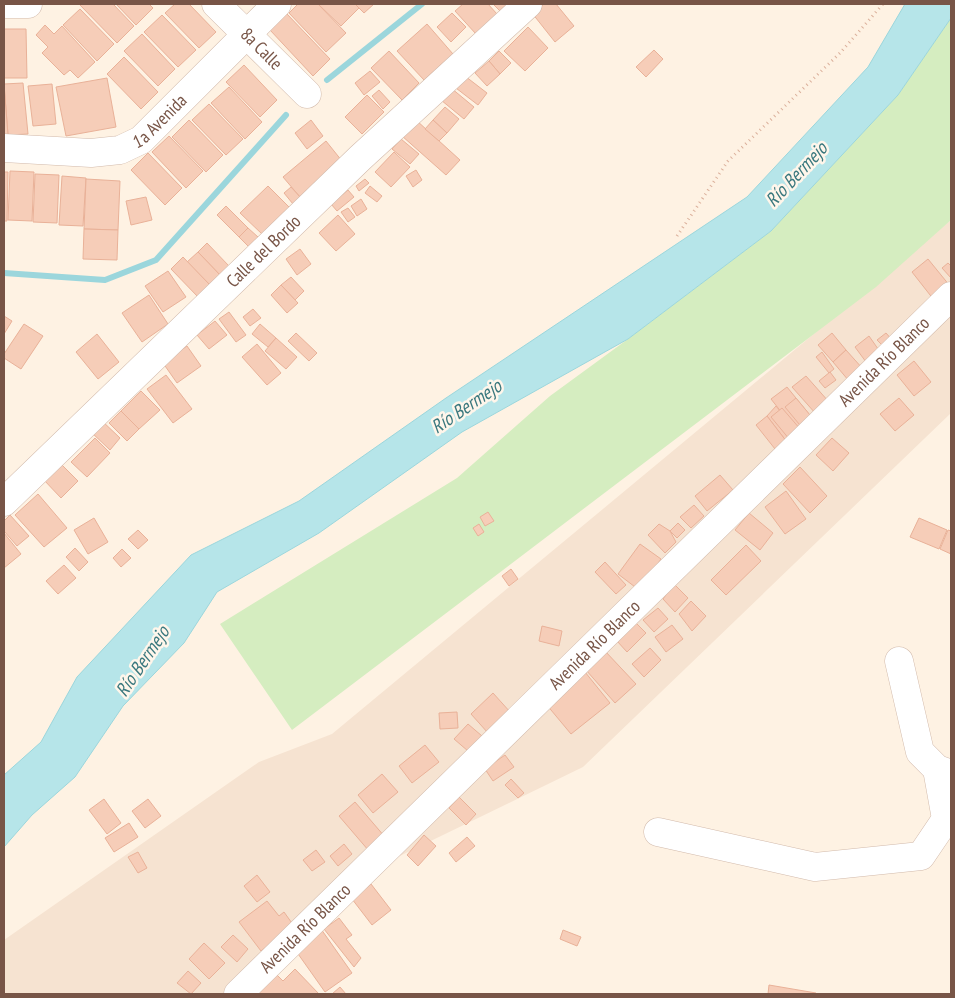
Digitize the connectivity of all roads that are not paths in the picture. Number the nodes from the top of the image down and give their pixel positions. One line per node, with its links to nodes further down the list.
1 (6, 4): 2 (street)
2 (28, 4)
3 (216, 4): 6 (street, 8a Calle)
4 (277, 4): 6 (street, 1a Avenida)
5 (528, 4): 10 (street, Calle del Bordo)
6 (246, 33): 7 (street, 8a Calle); 8 (street, 1a Avenida)
7 (307, 94)
8 (4, 148)
9 (951, 296): 14 (street, Avenida Río Blanco)
10 (4, 502)
11 (899, 661): 12 (street)
12 (944, 771): 13 (street)
13 (658, 832)
14 (238, 994)

